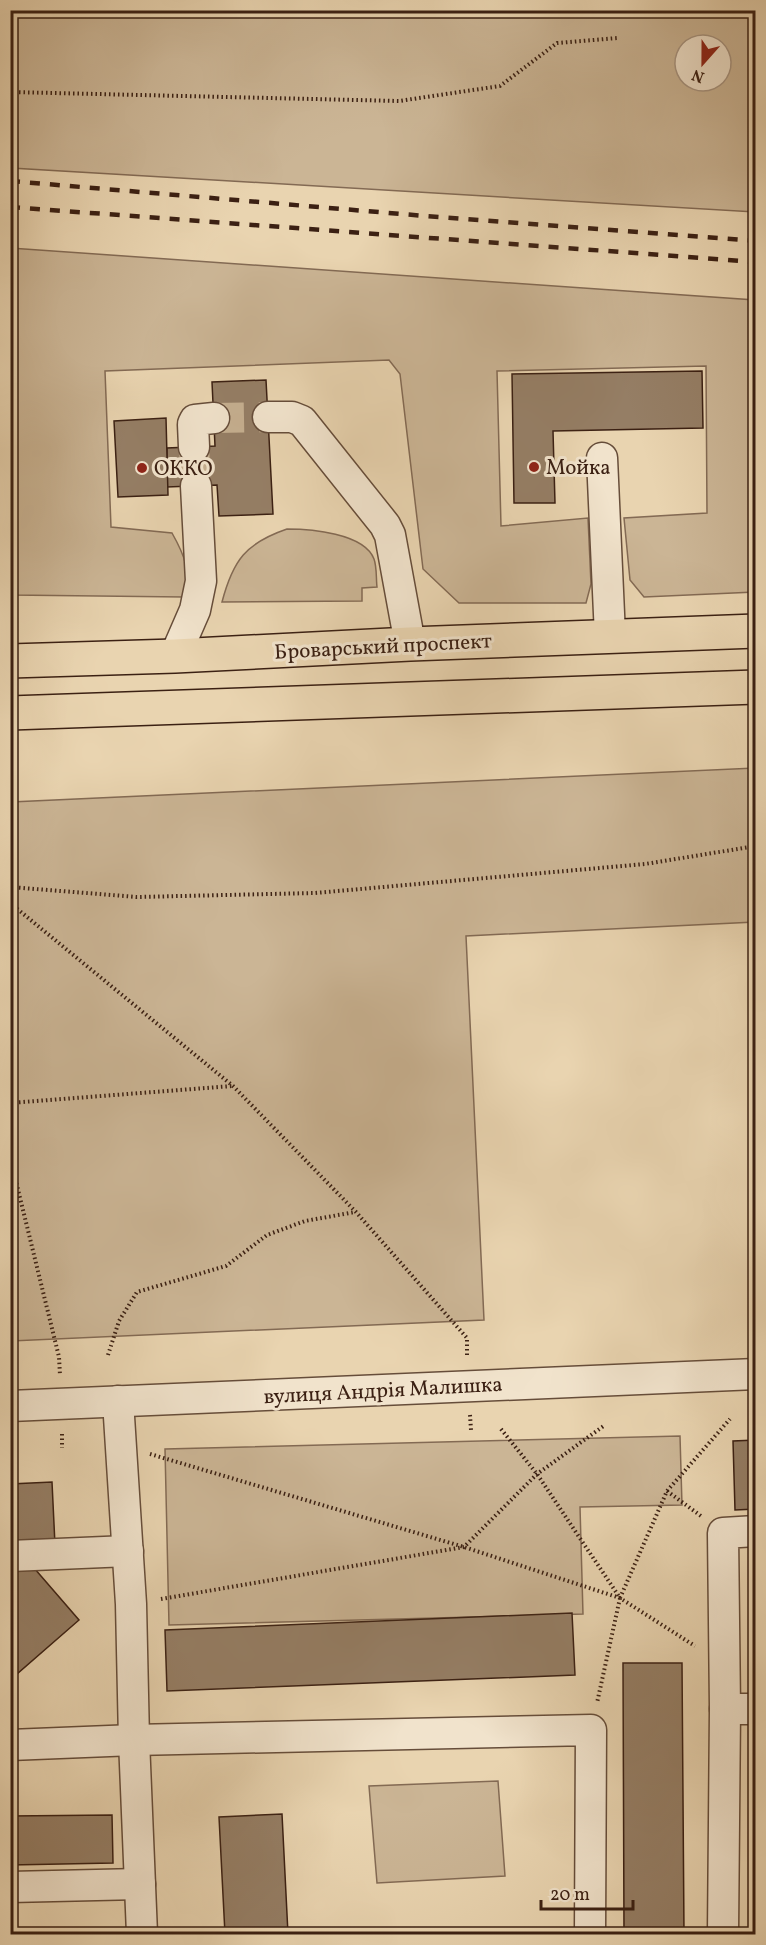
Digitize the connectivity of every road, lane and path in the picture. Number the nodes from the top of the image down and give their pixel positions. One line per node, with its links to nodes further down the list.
1 (618, 38): 2 (path)
2 (10, 92)
3 (268, 417): 10 (street)
4 (214, 418): 5 (street)
5 (194, 447)
6 (602, 458): 9 (street)
7 (196, 486): 11 (street)
8 (756, 631): 9 (main road, Броварський проспект)
9 (610, 636): 10 (main road, Броварський проспект)
10 (410, 644): 11 (main road, Броварський проспект)
11 (175, 656): 12 (main road, Броварський проспект)
12 (10, 661)
13 (756, 687): 14 (main road)
14 (10, 713)
15 (756, 846): 16 (path)
16 (10, 887)
17 (10, 903): 18 (path)
18 (233, 1086): 19 (path); 21 (path)
19 (10, 1103)
20 (10, 1157): 24 (path)
21 (356, 1212): 22 (path); 23 (path)
22 (467, 1338)
23 (108, 1355)
24 (59, 1357)
25 (756, 1374): 26 (street, вулиця Андрія Малишка)
26 (118, 1401): 27 (street, вулиця Андрія Малишка); 31 (street)
27 (10, 1406)
28 (730, 1419): 33 (path)
29 (605, 1425): 32 (path)
30 (501, 1429): 32 (path)
31 (121, 1446): 36 (path); 37 (street)
32 (537, 1474): 36 (path); 39 (path)
33 (667, 1491): 35 (path); 39 (path)
34 (756, 1531): 35 (street)
35 (723, 1533): 41 (street)
36 (464, 1547): 39 (path); 40 (path)
37 (128, 1551): 38 (street); 40 (street)
38 (10, 1556)
39 (620, 1598): 41 (path); 44 (path)
40 (131, 1604): 45 (street)
41 (724, 1665): 42 (street)
42 (725, 1709): 43 (street); 51 (street)
43 (756, 1709)
44 (591, 1730): 45 (street); 50 (street)
45 (134, 1740): 46 (street); 47 (street)
46 (10, 1745)
47 (140, 1884): 48 (street); 49 (street)
48 (10, 1887)
49 (142, 1935)
50 (590, 1935)
51 (723, 1935)

